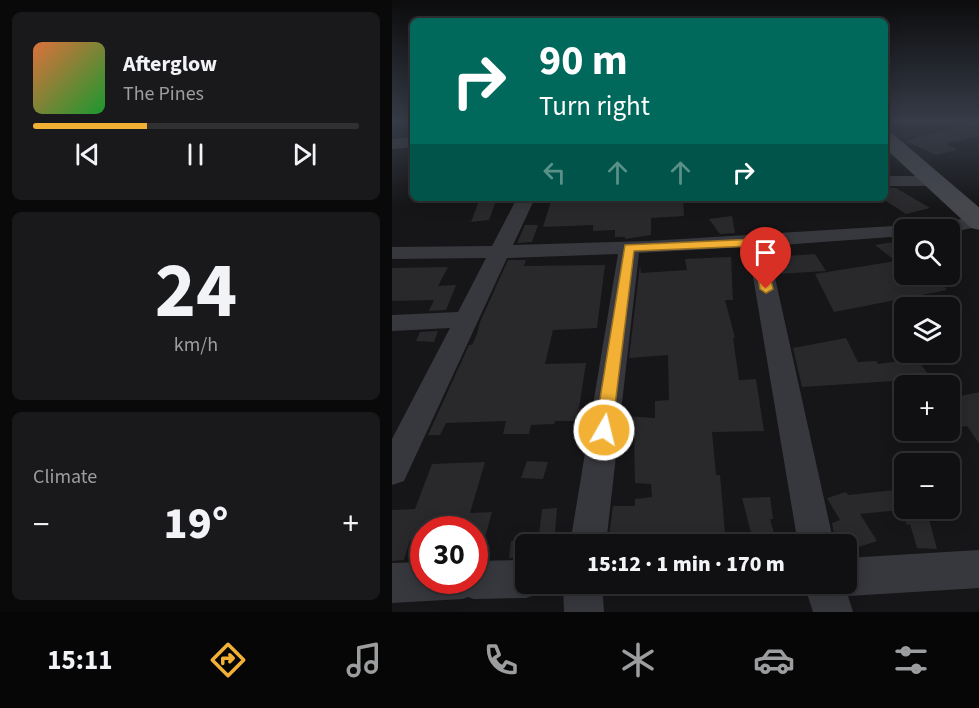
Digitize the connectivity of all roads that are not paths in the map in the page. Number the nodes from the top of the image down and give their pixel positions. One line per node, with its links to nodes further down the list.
1 (899, 150): 4 (main road)
2 (911, 150): 6 (main road)
3 (888, 181): 4 (street)
4 (933, 181): 6 (main road)
5 (525, 201): 12 (street)
6 (977, 213): 7 (street)
7 (960, 225)
8 (894, 231): 9 (street)
9 (757, 242): 10 (street); 17 (street)
10 (629, 248): 12 (street); 16 (street)
11 (392, 253): 12 (street)
12 (500, 253): 13 (street)
13 (467, 320): 14 (street); 15 (street)
14 (392, 323)
15 (392, 471)
16 (589, 534)
17 (814, 534)
18 (980, 569): 19 (street)
19 (857, 576)
20 (515, 579): 21 (street)
21 (488, 580)
22 (410, 582): 23 (street)
23 (392, 583)
24 (584, 594): 26 (street)
25 (827, 594): 27 (street)
26 (584, 612)
27 (833, 612)

